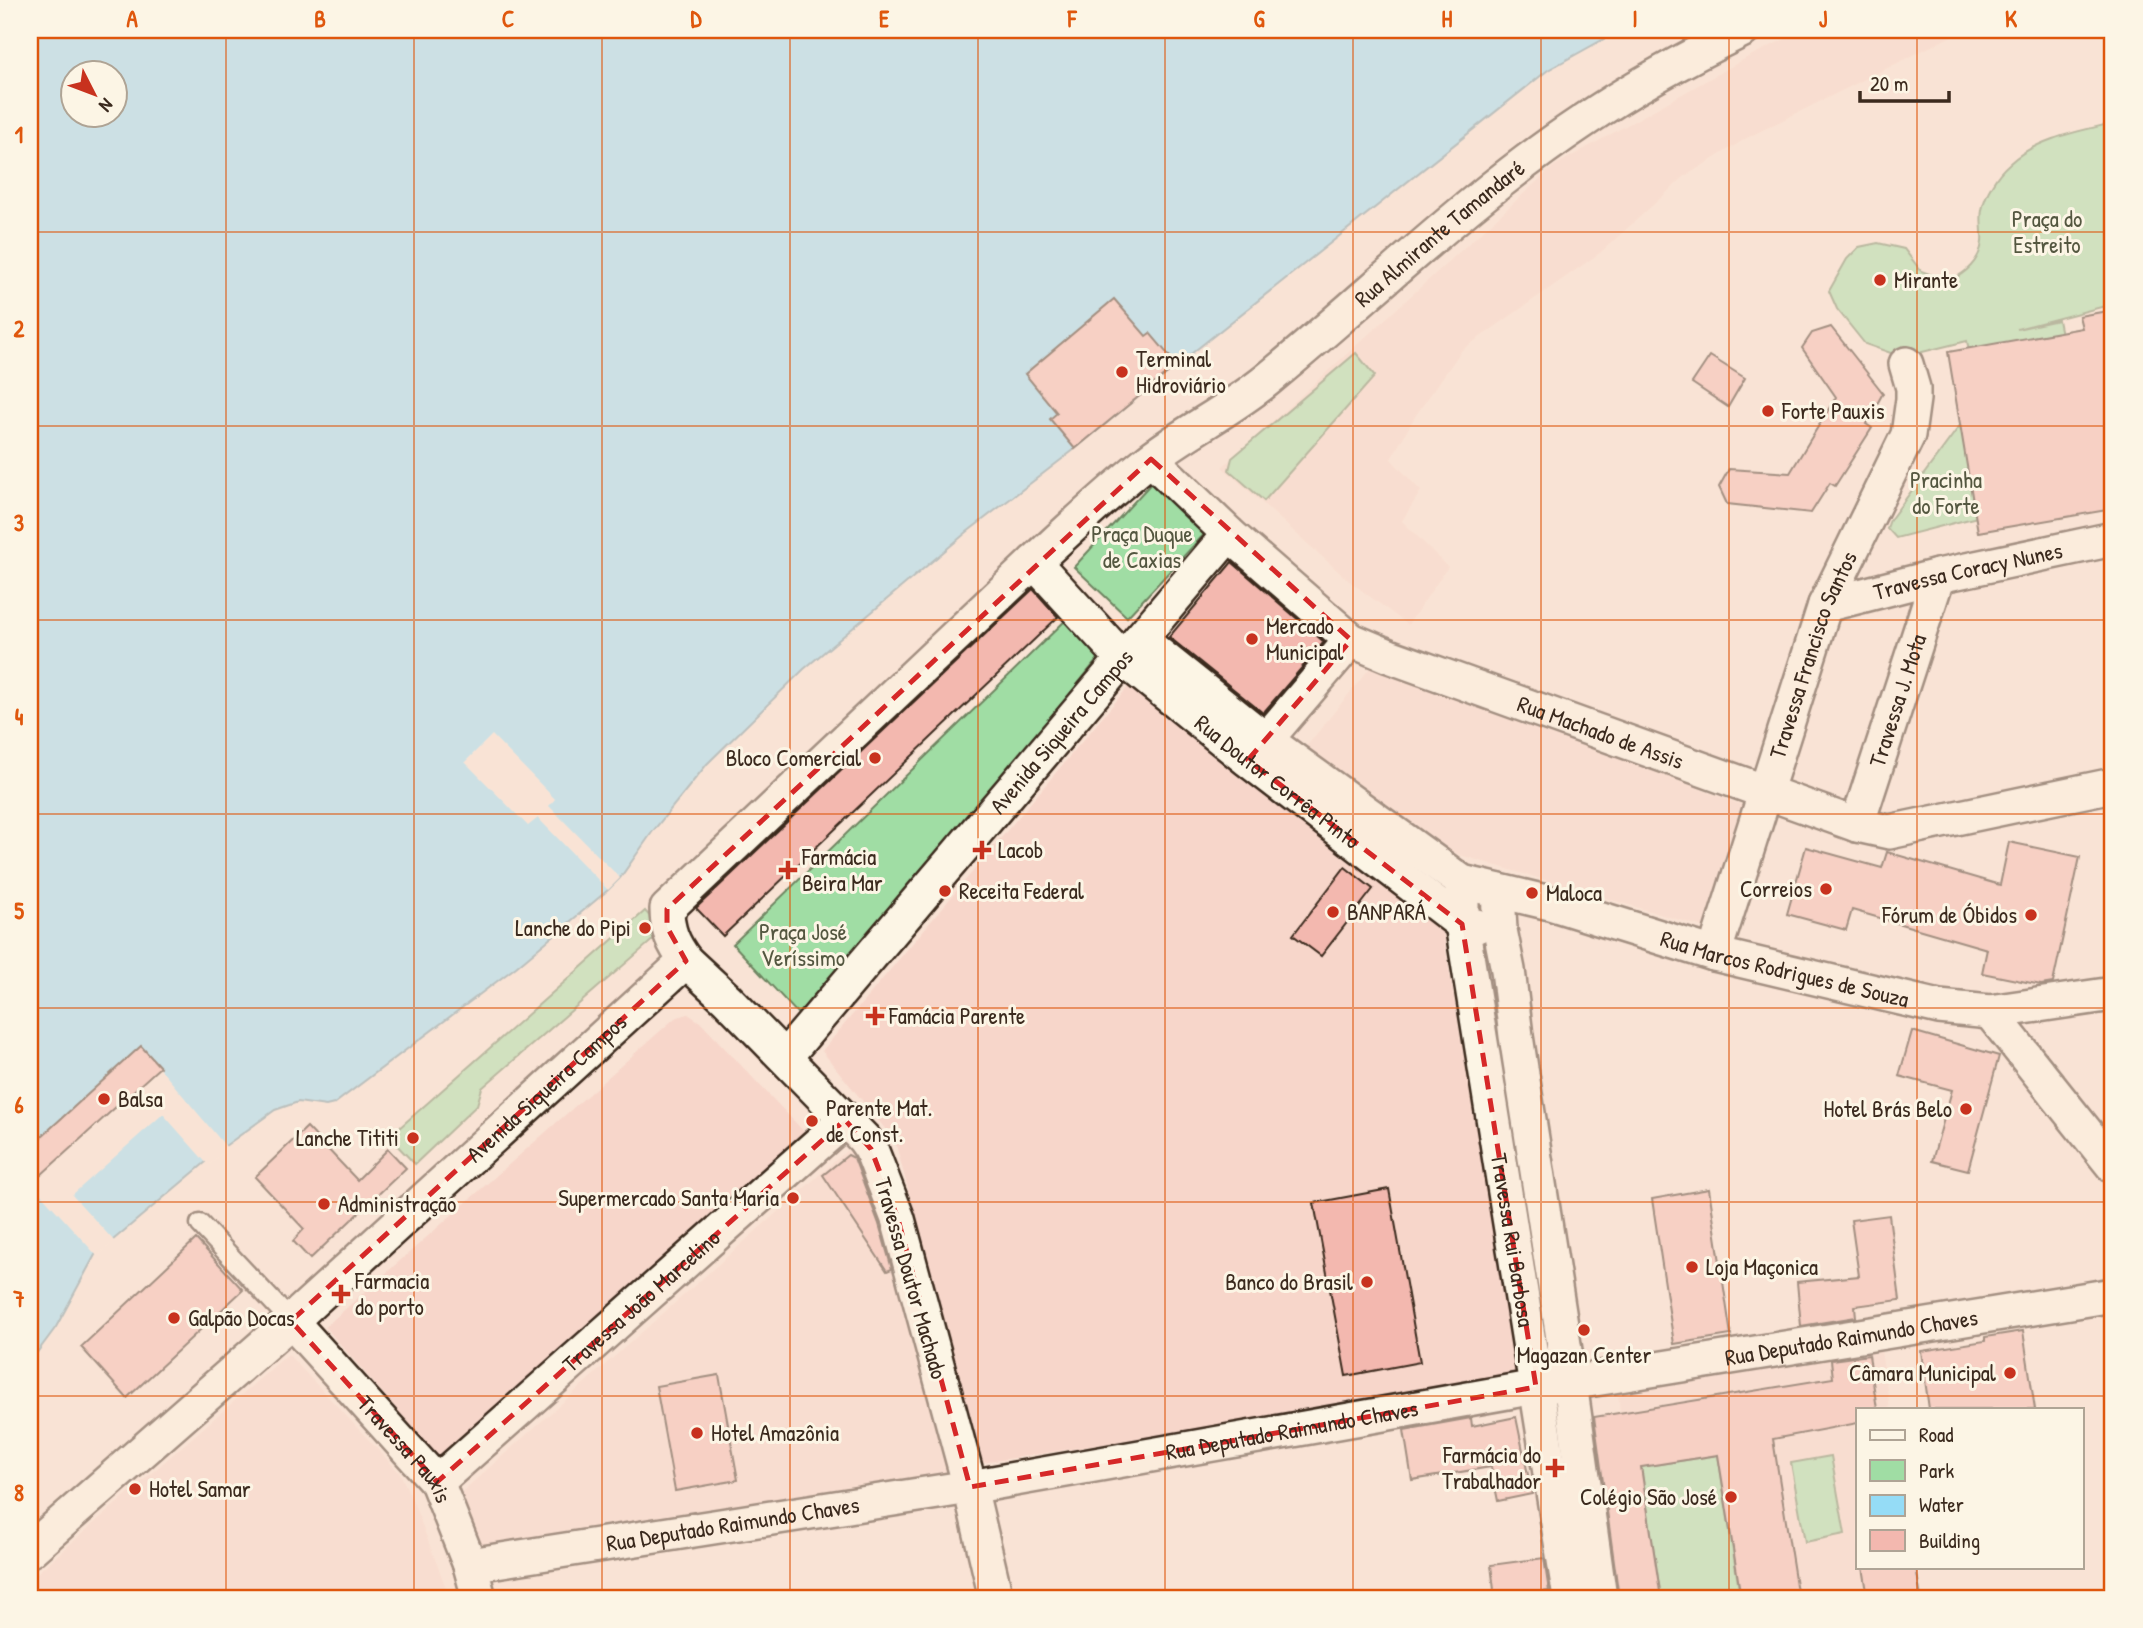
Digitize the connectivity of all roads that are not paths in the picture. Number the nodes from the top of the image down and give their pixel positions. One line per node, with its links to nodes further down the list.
1 (1743, 30): 3 (street, Rua Almirante Tamandaré)
2 (1906, 364): 8 (street, Travessa Francisco Santos)
3 (1151, 459): 4 (street, Rua Machado de Assis); 6 (street)
4 (1229, 534): 9 (street, Rua Machado de Assis); 10 (street, Avenida Siqueira Campos)
5 (2113, 539): 7 (street, Travessa Coracy Nunes)
6 (1034, 562): 10 (street, Rua Doutor Corrêa Pinto); 21 (street, Travessa Doutor Machado)
7 (1938, 576): 8 (street, Travessa Coracy Nunes); 14 (street, Travessa J. Mota)
8 (1825, 605): 13 (street, Travessa Francisco Santos)
9 (1351, 640): 11 (street); 13 (street, Rua Machado de Assis)
10 (1132, 649): 11 (street, Rua Doutor Corrêa Pinto); 24 (street, Avenida Siqueira Campos)
11 (1257, 750): 15 (street, Rua Doutor Corrêa Pinto); 18 (street, Rua Doutor Corrêa Pinto)
12 (2113, 785): 14 (street, Rua Machado de Assis)
13 (1765, 793): 14 (street, Rua Machado de Assis); 20 (street, Travessa Francisco Santos)
14 (1857, 825)
15 (1462, 882): 16 (street, Rua Marcos Rodrigues de Souza); 18 (street, Travessa Rui Barbosa)
16 (1498, 891): 17 (street, Rua Marcos Rodrigues de Souza); 19 (street, Travessa Rui Barbosa)
17 (1550, 903): 19 (street); 20 (street, Rua Marcos Rodrigues de Souza)
18 (1462, 924): 19 (street, Rua Doutor Corrêa Pinto); 31 (street, Travessa Rui Barbosa)
19 (1500, 930): 30 (street, Travessa Rui Barbosa)
20 (1714, 954): 23 (street, Rua Marcos Rodrigues de Souza)
21 (686, 961): 24 (street, Travessa Doutor Machado); 29 (street, Avenida Siqueira Campos)
22 (2113, 994): 23 (street, Rua Marcos Rodrigues de Souza)
23 (1990, 1012): 26 (street)
24 (785, 1057): 25 (street, Travessa Doutor Machado)
25 (845, 1120): 32 (street, Travessa João Marcelino); 33 (street, Travessa Doutor Machado)
26 (2113, 1166)
27 (200, 1224): 29 (lane)
28 (2113, 1294): 30 (street, Rua Deputado Raimundo Chaves)
29 (291, 1321): 32 (street, Travessa Pauxis); 34 (street, Avenida Siqueira Campos)
30 (1570, 1383): 31 (street, Rua Deputado Raimundo Chaves); 39 (street, Travessa Rui Barbosa)
31 (1536, 1387): 33 (street, Rua Deputado Raimundo Chaves); 38 (street, Travessa Rui Barbosa)
32 (437, 1482): 35 (street, Travessa Pauxis)
33 (970, 1487): 35 (street, Rua Deputado Raimundo Chaves); 37 (street, Travessa Doutor Machado)
34 (30, 1550)
35 (470, 1565): 36 (street, Travessa Pauxis)
36 (479, 1598)
37 (996, 1598)
38 (1570, 1598)
39 (1600, 1598)

